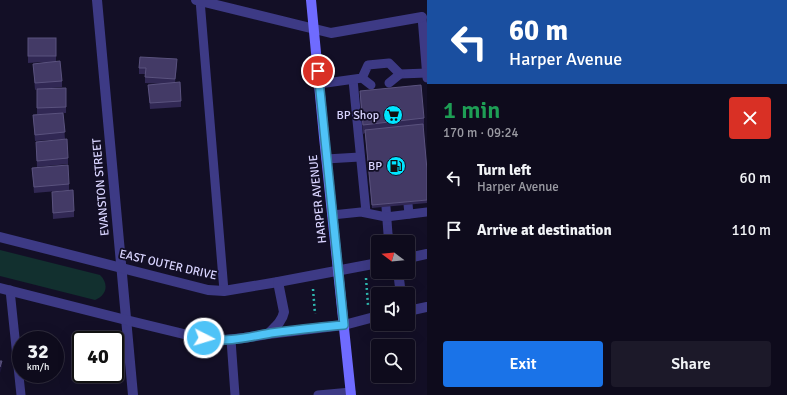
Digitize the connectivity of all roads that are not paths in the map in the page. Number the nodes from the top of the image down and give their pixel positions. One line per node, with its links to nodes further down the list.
1 (97, 0): 27 (street, EVANSTON STREET)
2 (198, 0): 5 (street); 32 (lane)
3 (311, 0): 5 (main road, HARPER AVENUE)
4 (422, 17): 5 (street); 6 (lane)
5 (314, 30): 11 (main road, HARPER AVENUE)
6 (427, 73): 7 (lane); 8 (lane)
7 (400, 74): 9 (lane); 10 (lane)
8 (427, 78)
9 (357, 79): 11 (lane); 12 (lane); 13 (lane)
10 (389, 83)
11 (319, 84): 14 (main road, HARPER AVENUE)
12 (371, 85)
13 (360, 157): 14 (lane); 17 (lane)
14 (326, 159): 20 (main road, HARPER AVENUE)
15 (408, 204): 19 (lane)
16 (386, 206): 21 (lane)
17 (366, 212): 20 (lane); 21 (lane)
18 (427, 212): 19 (lane)
19 (409, 214): 21 (lane)
20 (332, 215): 28 (main road, HARPER AVENUE)
21 (386, 217): 22 (lane)
22 (388, 235)
23 (0, 237): 27 (street, EAST OUTER DRIVE)
24 (427, 254): 25 (street)
25 (415, 257)
26 (371, 264): 28 (street, EAST OUTER DRIVE)
27 (121, 268): 32 (street, EAST OUTER DRIVE); 36 (street, EVANSTON STREET)
28 (338, 271): 29 (street, EAST OUTER DRIVE); 37 (main road, HARPER AVENUE)
29 (278, 282): 32 (street, EAST OUTER DRIVE); 38 (street)
30 (0, 288): 31 (street)
31 (10, 290): 36 (street); 41 (lane)
32 (224, 291)
33 (427, 308): 34 (street)
34 (415, 310)
35 (371, 318): 37 (street)
36 (126, 320): 39 (street); 42 (street, EVANSTON STREET)
37 (344, 325): 38 (street); 40 (main road, HARPER AVENUE)
38 (268, 334): 39 (street)
39 (231, 340): 43 (lane)
40 (351, 393): 44 (lane)
41 (21, 395)
42 (133, 395)
43 (235, 395)
44 (318, 395)

